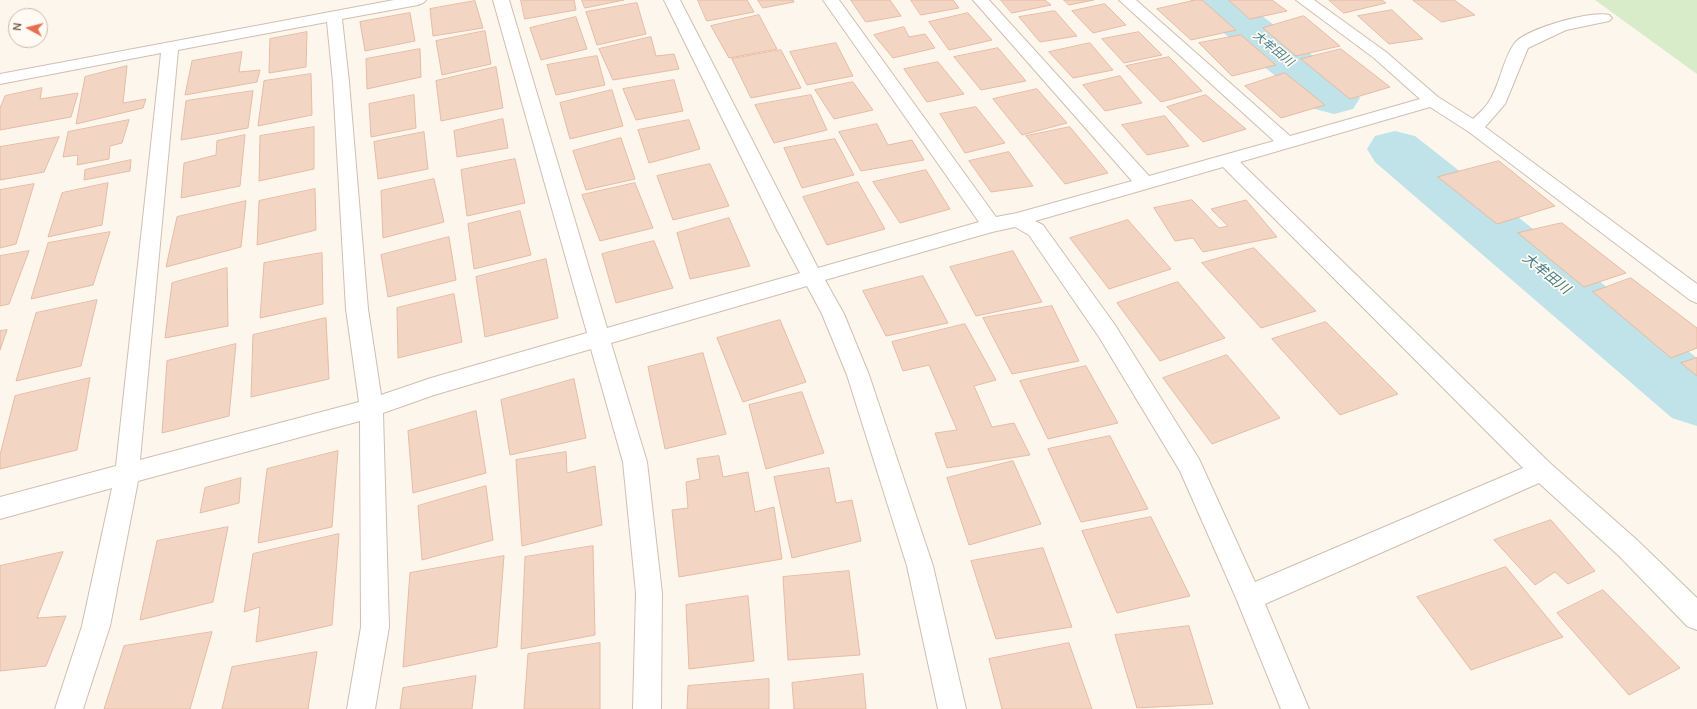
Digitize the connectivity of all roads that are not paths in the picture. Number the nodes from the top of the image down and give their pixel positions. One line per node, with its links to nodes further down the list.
1 (418, 0): 8 (street)
2 (501, 0): 21 (street)
3 (672, 0): 19 (street)
4 (831, 0): 18 (street)
5 (981, 0): 16 (street)
6 (1127, 0): 14 (street)
7 (1304, 0): 12 (street)
8 (334, 16): 10 (street); 22 (street)
9 (1604, 18): 13 (street)
10 (170, 48): 11 (street); 24 (street)
11 (0, 79)
12 (1432, 101): 13 (street); 14 (street)
13 (1475, 128): 20 (street)
14 (1286, 142): 15 (street)
15 (1228, 161): 16 (street); 23 (street)
16 (1145, 183): 17 (street)
17 (1017, 220): 18 (street); 26 (street)
18 (991, 225): 19 (street)
19 (812, 276): 21 (street); 31 (street)
20 (1697, 295)
21 (600, 338): 22 (street); 30 (street)
22 (371, 408): 24 (street); 29 (street)
23 (1542, 471): 26 (street); 27 (street)
24 (127, 474): 25 (street); 28 (street)
25 (0, 508)
26 (1249, 598): 32 (street)
27 (1697, 617)
28 (69, 709)
29 (362, 709)
30 (647, 709)
31 (952, 709)
32 (1295, 709)

